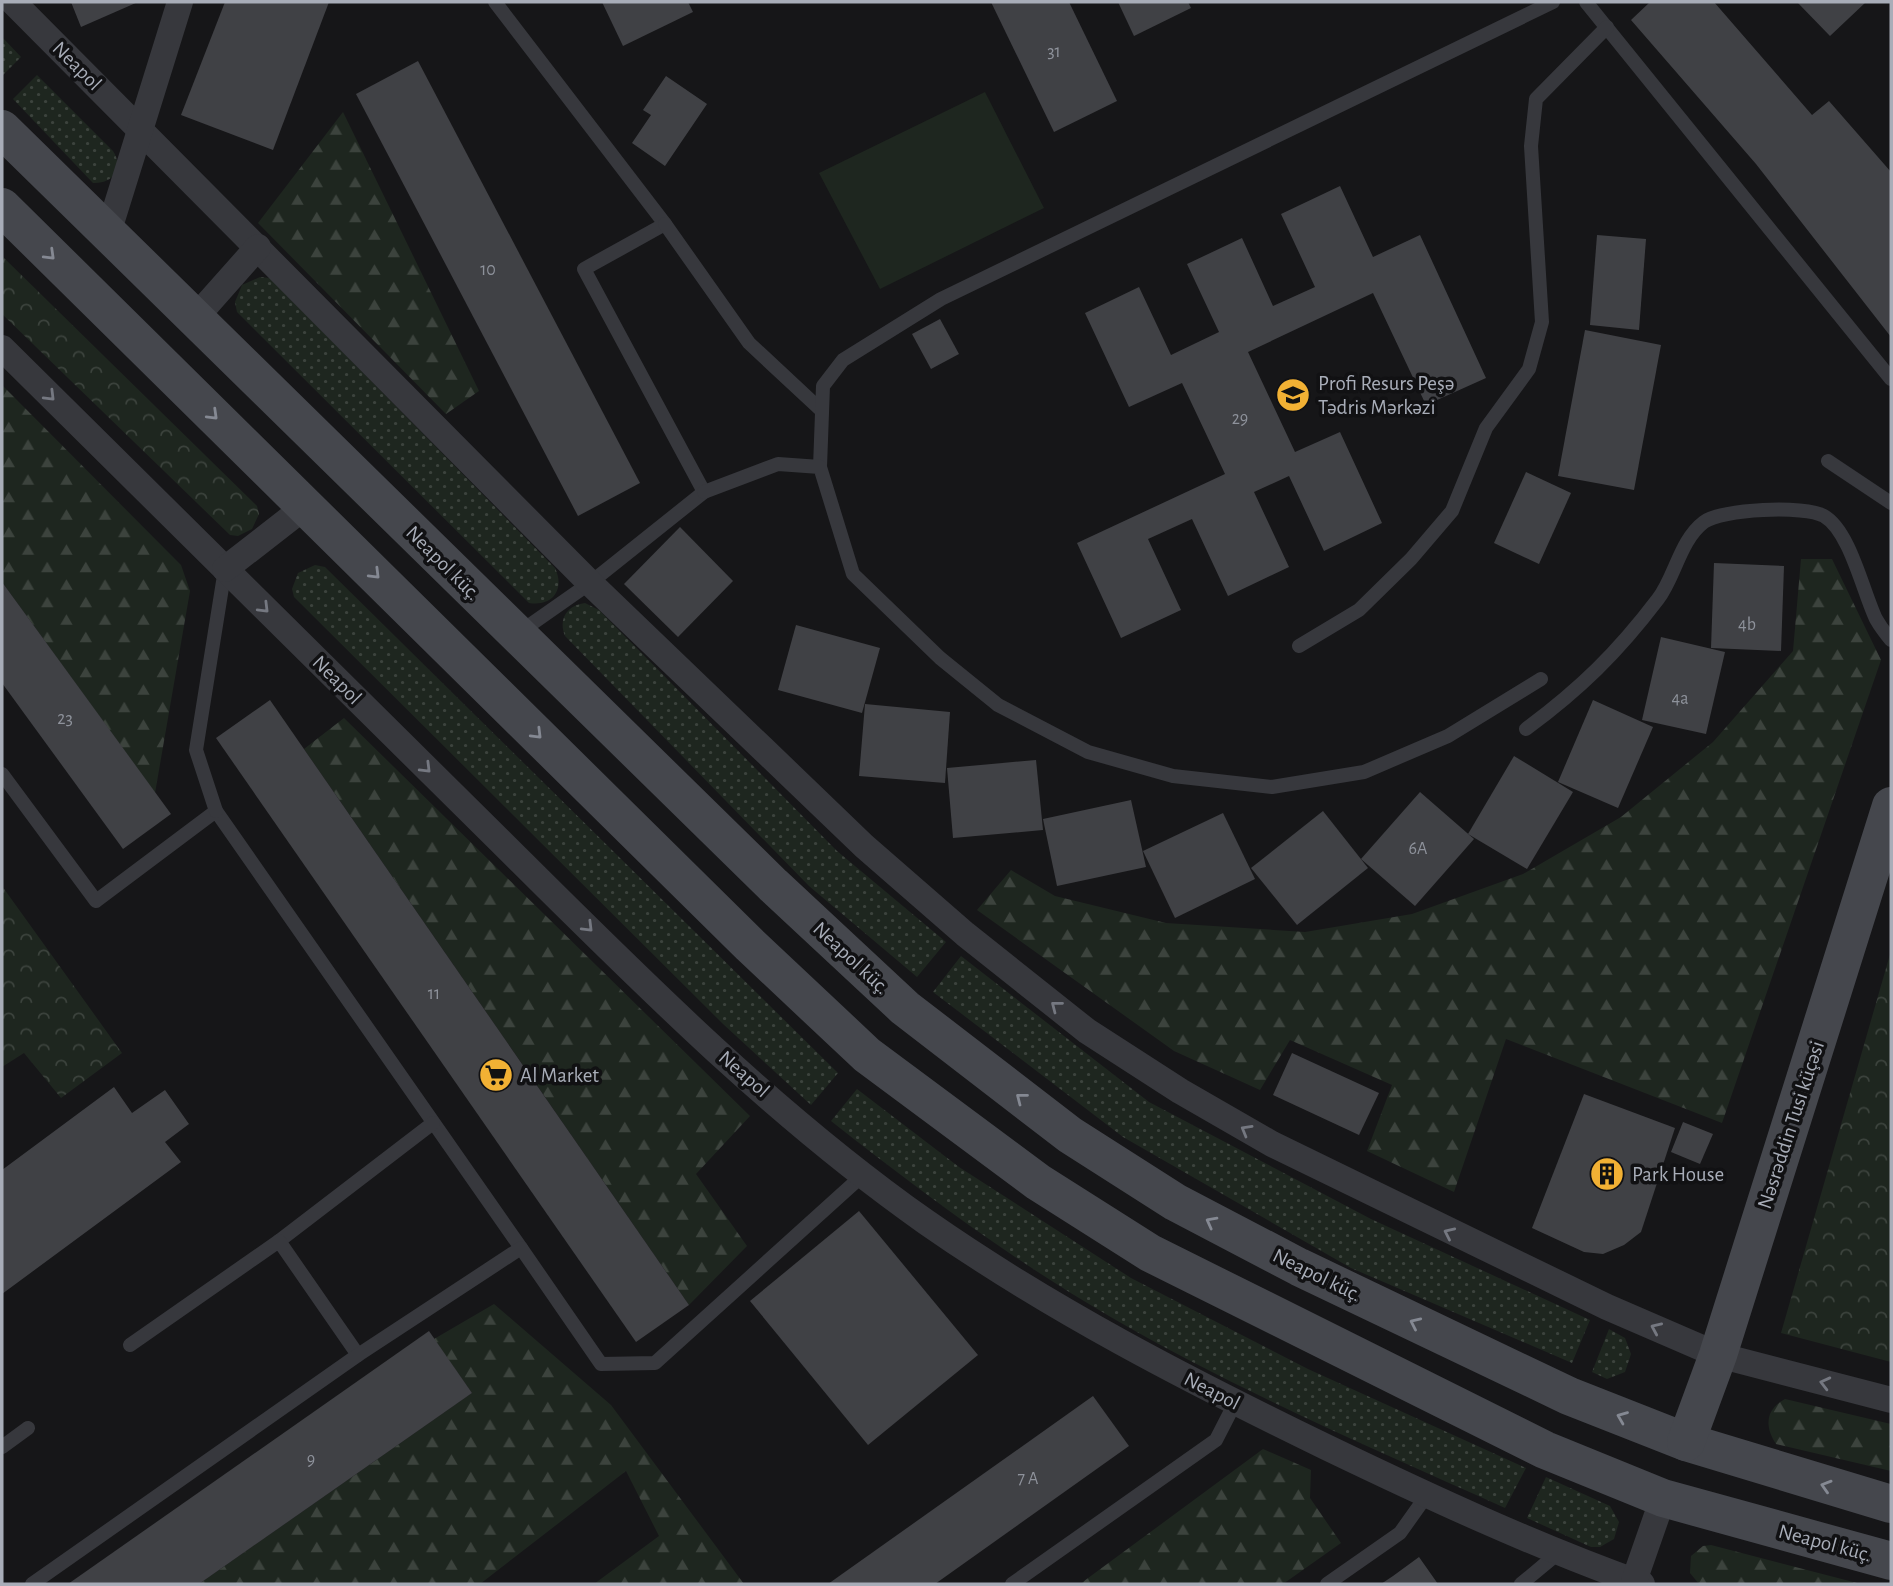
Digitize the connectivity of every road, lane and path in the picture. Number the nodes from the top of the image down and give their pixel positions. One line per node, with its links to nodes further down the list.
1 (13, 2): 8 (street, Neapol)
2 (180, 2): 8 (street)
3 (495, 2): 10 (lane)
4 (1553, 2): 16 (lane)
5 (1586, 2): 6 (lane)
6 (1607, 27): 15 (lane); 26 (lane)
7 (2, 129): 11 (main road, Neapol küç.)
8 (142, 130): 11 (street); 12 (street, Neapol)
9 (2, 207): 21 (main road, Neapol küç., one-way to 21)
10 (665, 224): 16 (lane); 19 (lane)
11 (108, 233): 13 (main road, Neapol küç.)
12 (258, 247): 13 (street); 23 (street, Neapol)
13 (195, 318): 24 (main road, Neapol küç.)
14 (2, 348): 22 (street, Neapol, one-way to 22)
15 (1891, 379)
16 (822, 411): 18 (lane)
17 (1828, 461): 20 (lane)
18 (820, 467): 19 (lane); 27 (lane)
19 (704, 492): 23 (lane)
20 (1891, 503)
21 (306, 506): 22 (street); 45 (main road, Neapol küç., one-way to 45)
22 (225, 569): 31 (lane); 33 (street, Neapol, one-way to 33)
23 (590, 583): 24 (lane); 38 (street, Neapol, one-way to 23)
24 (516, 635): 42 (main road, Neapol küç., one-way to 24)
25 (1891, 640): 28 (lane)
26 (1299, 646)
27 (1541, 679)
28 (1526, 729)
29 (2, 774): 31 (lane)
30 (1891, 806): 38 (main road, Nəsrəddin Tusi küçəsi)
31 (216, 811): 32 (lane)
32 (433, 1123): 34 (lane); 35 (lane)
33 (863, 1175): 35 (lane); 40 (street, Neapol)
34 (279, 1241): 36 (lane); 37 (lane)
35 (521, 1248): 37 (lane)
36 (130, 1345)
37 (358, 1355): 50 (lane)
38 (1718, 1355): 39 (street, Neapol, one-way to 38); 42 (main road, Nəsrəddin Tusi küçəsi)
39 (1891, 1400)
40 (1235, 1403): 44 (street, Neapol); 51 (lane)
41 (28, 1428): 43 (lane)
42 (1686, 1442): 46 (main road, Neapol küç., one-way to 42)
43 (2, 1447)
44 (1427, 1495): 47 (street, Neapol); 52 (lane)
45 (1663, 1499): 48 (main road, Neapol küç.); 49 (street)
46 (1891, 1504)
47 (1557, 1554): 49 (street, Neapol); 53 (lane)
48 (1891, 1561)
49 (1638, 1583)
50 (32, 1584)
51 (1012, 1584)
52 (1327, 1584)
53 (1521, 1584)

